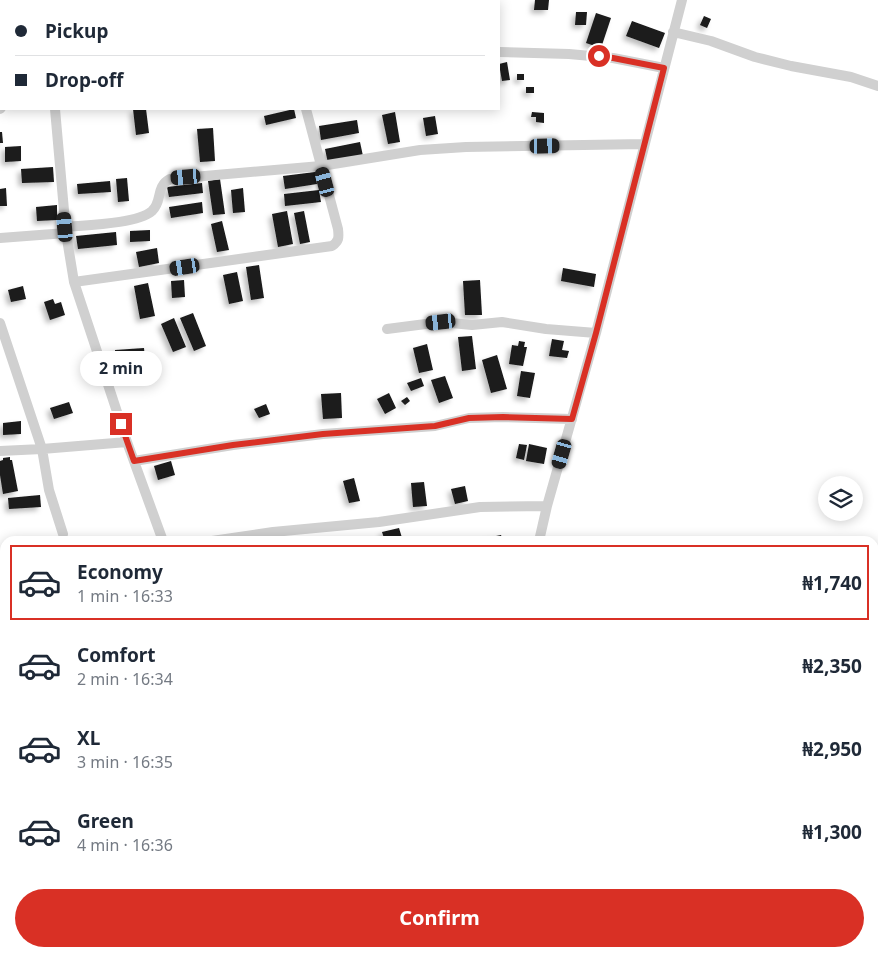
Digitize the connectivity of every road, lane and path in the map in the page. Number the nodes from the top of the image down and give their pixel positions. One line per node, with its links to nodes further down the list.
1 (682, 0): 2 (street)
2 (673, 32): 4 (street); 5 (street)
3 (500, 52): 4 (street)
4 (664, 68): 8 (street)
5 (878, 86)
6 (55, 110): 10 (street)
7 (306, 110): 9 (street)
8 (644, 144): 9 (street); 15 (street)
9 (321, 166): 10 (street); 12 (street)
10 (66, 230): 11 (street); 12 (street)
11 (0, 238)
12 (74, 282): 17 (street)
13 (0, 323): 18 (street)
14 (388, 329): 15 (street)
15 (596, 333): 16 (street)
16 (572, 419): 20 (street); 21 (street)
17 (127, 442): 18 (street); 20 (street)
18 (42, 449): 19 (street); 22 (street)
19 (0, 451)
20 (134, 461): 23 (street)
21 (547, 506): 24 (street); 25 (street)
22 (63, 534)
23 (161, 536)
24 (246, 536)
25 (540, 536)

